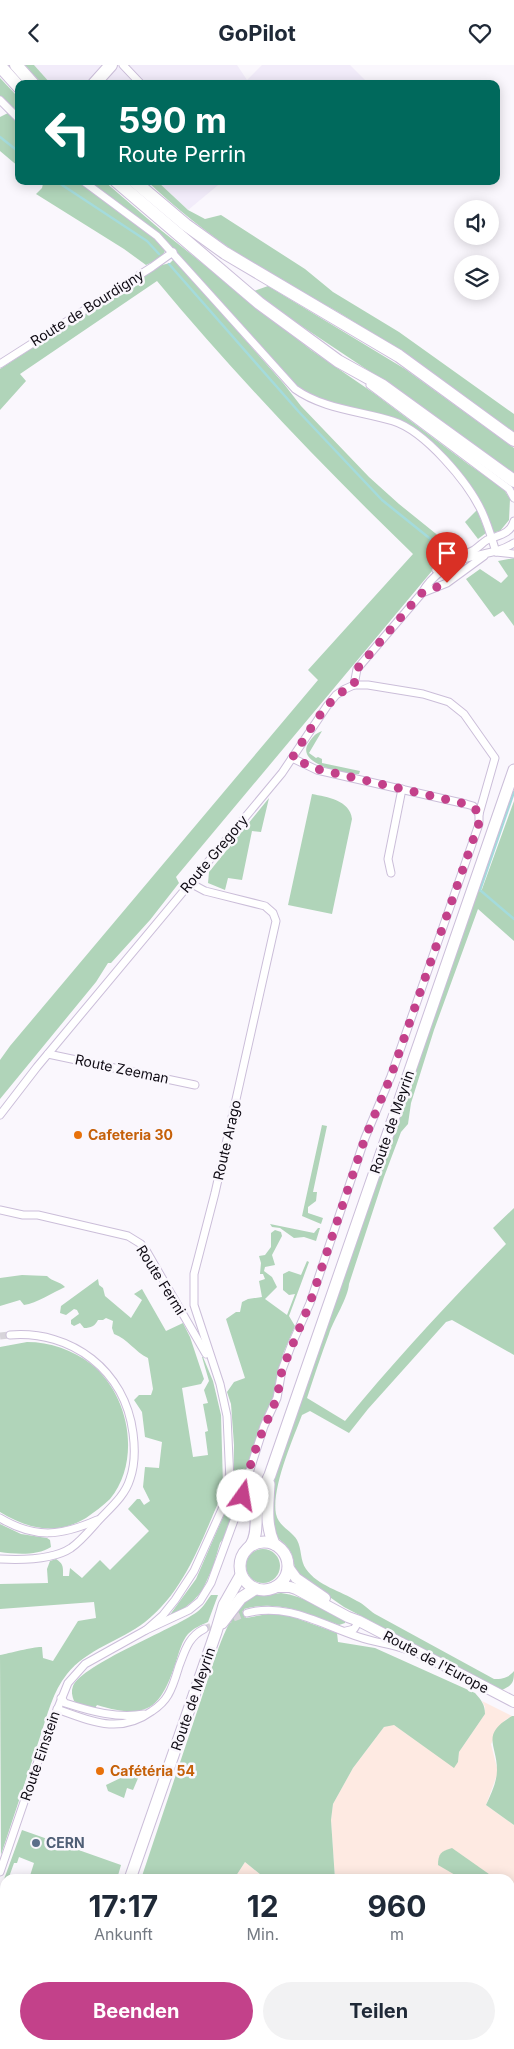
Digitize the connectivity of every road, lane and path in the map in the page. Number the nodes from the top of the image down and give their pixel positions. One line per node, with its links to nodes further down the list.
1 (16, 65): 5 (highway)
2 (112, 65): 6 (highway)
3 (123, 65): 7 (street)
4 (0, 66): 8 (highway)
5 (29, 80)
6 (98, 80)
7 (137, 80)
8 (15, 83)
9 (0, 100): 10 (street)
10 (15, 115)
11 (88, 185): 14 (street)
12 (121, 185): 15 (highway)
13 (139, 185): 17 (highway)
14 (172, 252): 16 (street, Route de Bourdigny); 21 (street)
15 (338, 361): 18 (highway); 19 (street)
16 (0, 364)
17 (514, 440)
18 (514, 481)
19 (514, 498)
20 (514, 521): 21 (street)
21 (491, 538): 23 (street); 26 (street)
22 (514, 543): 23 (street)
23 (496, 552): 24 (street); 25 (street)
24 (486, 554): 26 (street); 26 (street)
25 (514, 554)
26 (422, 593): 27 (street)
27 (354, 685): 28 (street, Route Gregory); 31 (street)
28 (292, 758): 30 (street); 33 (street, Route Gregory)
29 (514, 770): 40 (main road, Route de Meyrin)
30 (402, 789): 31 (street); 32 (street)
31 (479, 814): 53 (street)
32 (391, 873)
33 (190, 883): 34 (street, Route Gregory); 39 (street, Route Arago)
34 (48, 1053): 35 (street, Route Zeeman); 36 (street, Route Gregory)
35 (195, 1085)
36 (0, 1115)
37 (0, 1210): 39 (street, Route Fermi)
38 (10, 1335): 42 (street)
39 (212, 1363): 53 (street)
40 (270, 1475): 43 (main road, Route de Meyrin); 44 (main road, Route de Meyrin)
41 (0, 1518): 42 (street)
42 (100, 1519): 45 (street)
43 (274, 1544): 44 (main road); 46 (main road)
44 (251, 1545): 47 (main road)
45 (0, 1559)
46 (288, 1567): 48 (main road); 51 (street, Route de l'Europe)
47 (241, 1575): 49 (main road); 55 (main road, Route de Meyrin)
48 (275, 1587): 49 (main road); 51 (street, Route de l'Europe)
49 (255, 1589): 55 (main road, Route de Meyrin)
50 (246, 1613): 54 (street)
51 (359, 1621): 54 (street); 56 (street, Route de l'Europe)
52 (204, 1629): 60 (street)
53 (146, 1630): 57 (street, Route Einstein)
54 (346, 1631): 56 (street)
55 (216, 1633): 62 (main road, Route de Meyrin)
56 (426, 1656): 58 (street, Route de l'Europe)
57 (62, 1698): 59 (street, Route Einstein); 60 (street)
58 (514, 1702)
59 (56, 1709): 60 (street); 61 (street, Route Einstein)
60 (152, 1711)
61 (0, 1872)
62 (132, 1874)

